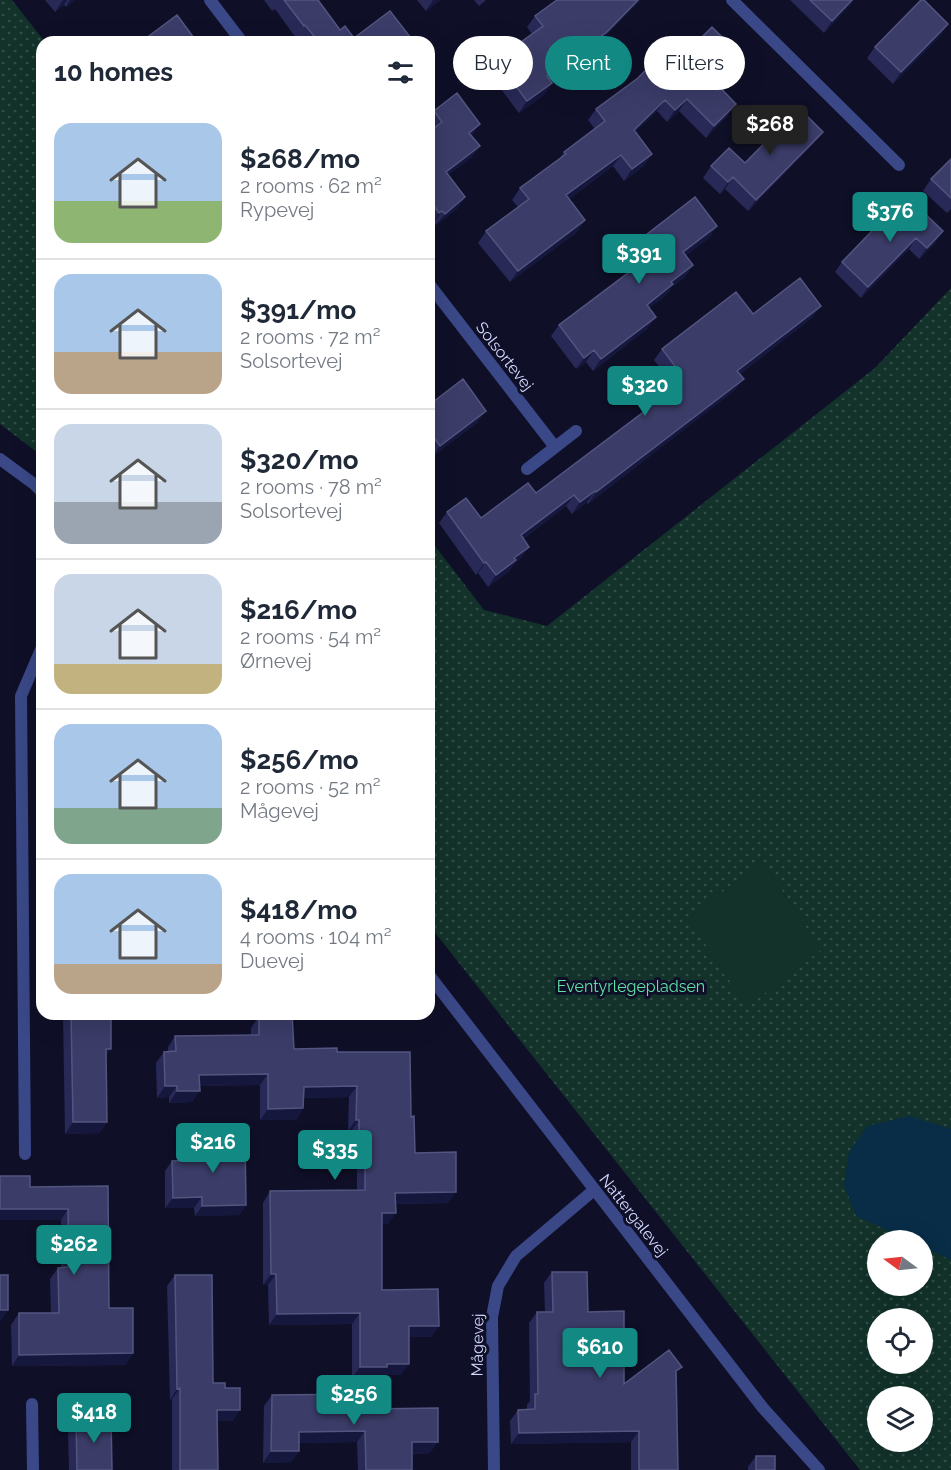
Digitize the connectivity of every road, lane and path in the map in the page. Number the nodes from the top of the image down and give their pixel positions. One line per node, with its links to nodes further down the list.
1 (210, 0): 3 (street)
2 (732, 0): 4 (street)
3 (238, 36)
4 (900, 165)
5 (435, 292): 7 (street, Solsortevej)
6 (576, 431): 7 (street)
7 (555, 447): 9 (street)
8 (0, 459): 10 (street)
9 (527, 469)
10 (36, 486)
11 (36, 661): 13 (street)
12 (435, 983): 14 (street, Nattergalevej)
13 (25, 1154)
14 (594, 1190): 17 (street, Mågevej); 18 (street, Nattergalevej)
15 (32, 1404): 16 (street)
16 (33, 1470)
17 (494, 1470)
18 (819, 1470)

